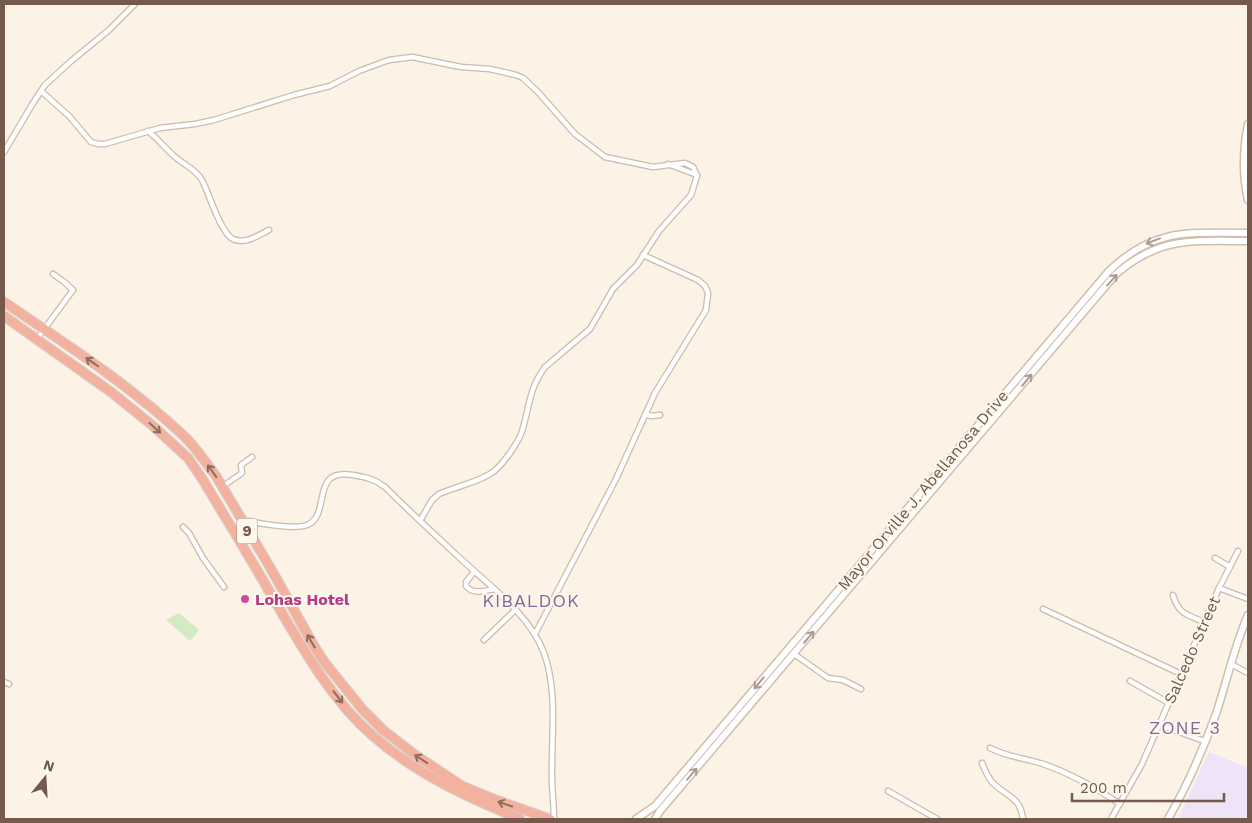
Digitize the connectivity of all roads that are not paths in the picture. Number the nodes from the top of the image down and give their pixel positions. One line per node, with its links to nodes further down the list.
1 (135, 4): 2 (street)
2 (41, 91): 4 (street); 5 (street)
3 (1248, 124): 6 (main road)
4 (148, 130): 7 (street); 12 (street)
5 (4, 152)
6 (1248, 200)
7 (269, 230)
8 (1248, 233): 9 (main road, Mayor Orville J. Abellanosa Drive)
9 (1174, 235): 11 (main road); 59 (main road, Mayor Orville J. Abellanosa Drive, one-way to 59)
10 (1248, 241): 11 (main road, Mayor Orville J. Abellanosa Drive)
11 (1176, 242): 42 (main road, Mayor Orville J. Abellanosa Drive, one-way to 11)
12 (643, 255): 18 (street); 25 (street)
13 (53, 274): 16 (street)
14 (4, 302): 16 (highway, 9)
15 (4, 316): 17 (highway, 9)
16 (44, 329): 17 (street); 20 (highway, 9, one-way to 16)
17 (37, 339): 22 (highway, 9, one-way to 22)
18 (645, 414): 19 (street); 40 (street)
19 (660, 416)
20 (196, 449): 22 (highway); 23 (highway, 9, one-way to 20)
21 (252, 457): 23 (street)
22 (188, 458): 53 (highway, 9, one-way to 53)
23 (222, 487): 24 (highway, 9)
24 (241, 520): 25 (street); 53 (highway, 9, one-way to 24)
25 (420, 521): 30 (street)
26 (183, 527): 31 (street)
27 (1238, 551): 29 (street, Salcedo Street)
28 (1215, 558): 29 (street)
29 (1230, 567): 32 (street, Salcedo Street)
30 (474, 572): 33 (street); 33 (street)
31 (224, 587)
32 (1219, 588): 35 (street, Salcedo Street); 39 (street, Salcedo Street)
33 (494, 589): 37 (street)
34 (1173, 595): 39 (street)
35 (1248, 599)
36 (1043, 609): 45 (street)
37 (515, 610): 40 (street); 41 (street)
38 (1248, 615): 43 (main road)
39 (1204, 622): 45 (street, Salcedo Street)
40 (535, 634): 58 (street)
41 (484, 640)
42 (794, 654): 47 (street); 60 (main road, Mayor Orville J. Abellanosa Drive, one-way to 42)
43 (1230, 664): 44 (street); 50 (main road)
44 (1248, 672)
45 (1181, 674): 48 (street, Salcedo Street)
46 (1130, 681): 48 (street)
47 (861, 689)
48 (1169, 703): 49 (street, Salcedo Street)
49 (1160, 725): 50 (street); 55 (street, Salcedo Street)
50 (1204, 741): 64 (main road)
51 (990, 748): 55 (street)
52 (982, 763): 62 (street)
53 (436, 775): 56 (highway, 9)
54 (888, 791): 61 (street)
55 (1120, 804): 63 (street, Salcedo Street)
56 (522, 816): 57 (highway, 9)
57 (550, 819)
58 (554, 819)
59 (636, 819)
60 (655, 819)
61 (938, 819)
62 (1023, 819)
63 (1111, 819)
64 (1168, 819)

